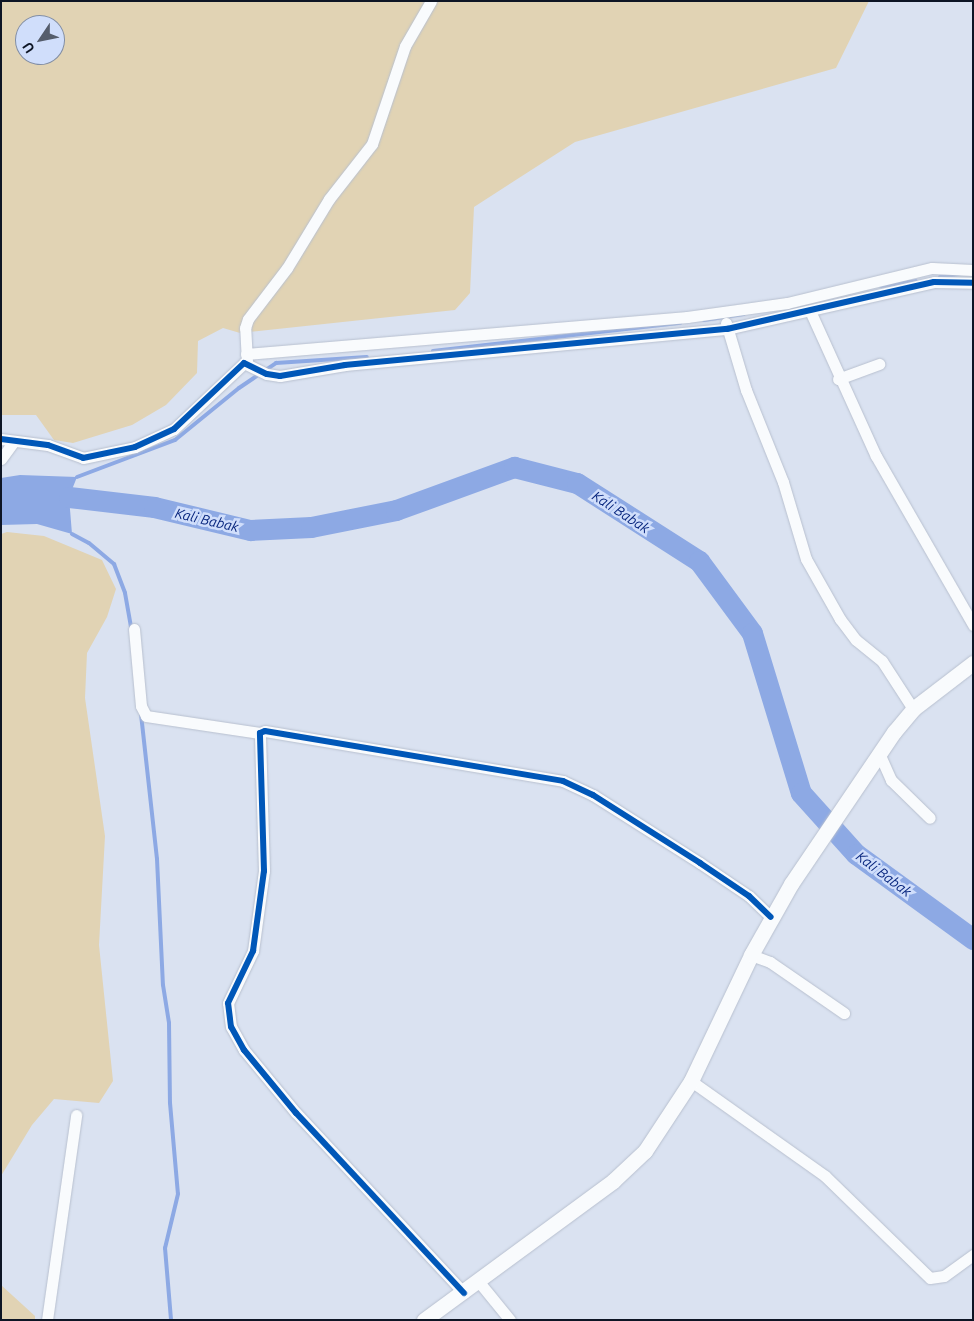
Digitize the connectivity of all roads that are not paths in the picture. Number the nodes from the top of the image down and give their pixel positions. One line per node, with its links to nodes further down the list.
1 (431, 1): 8 (street)
2 (973, 270): 3 (street)
3 (948, 274): 4 (street); 5 (street); 6 (street)
4 (973, 283)
5 (811, 313): 6 (street); 10 (street)
6 (725, 320): 7 (street); 7 (street); 17 (street)
7 (541, 340): 8 (street); 8 (street)
8 (250, 362): 12 (street)
9 (879, 364): 10 (street)
10 (838, 379): 14 (street)
11 (1, 439): 12 (street)
12 (14, 441): 13 (street)
13 (1, 458)
14 (973, 625)
15 (134, 629): 18 (street)
16 (973, 663): 17 (street)
17 (913, 709): 19 (street)
18 (260, 733): 21 (street); 28 (street)
19 (879, 753): 20 (street); 21 (street)
20 (930, 818)
21 (771, 917): 22 (street)
22 (751, 954): 23 (street); 24 (street)
23 (844, 1013)
24 (691, 1081): 26 (street); 27 (street)
25 (76, 1115): 29 (street)
26 (973, 1255)
27 (479, 1282): 28 (street); 31 (street)
28 (464, 1293): 30 (street)
29 (47, 1320)
30 (424, 1320)
31 (510, 1320)

